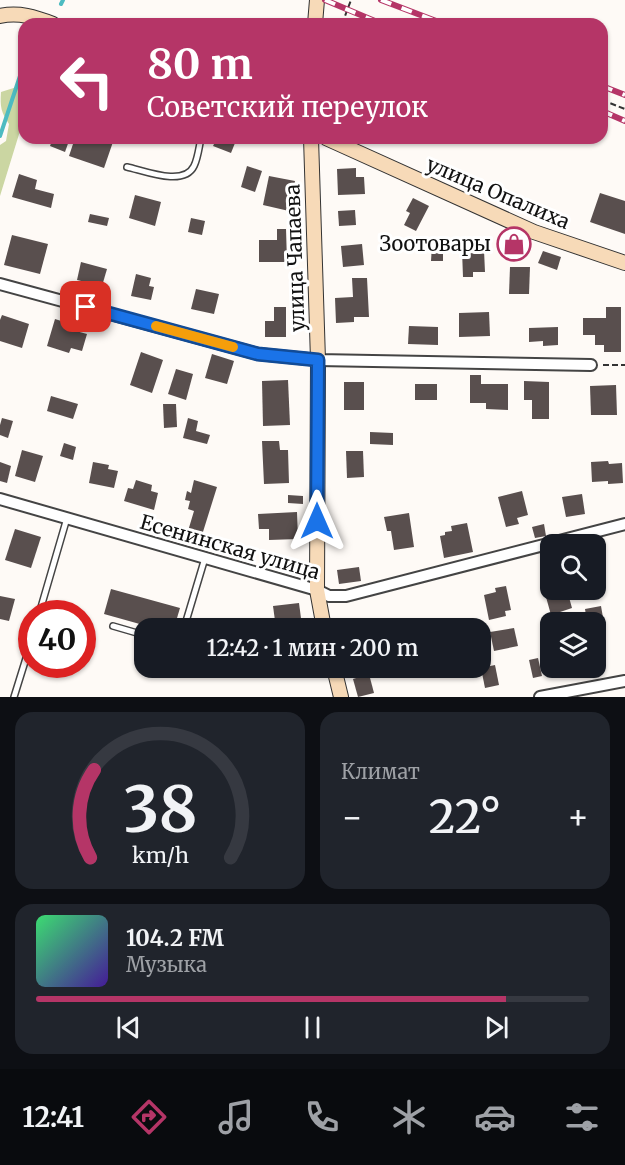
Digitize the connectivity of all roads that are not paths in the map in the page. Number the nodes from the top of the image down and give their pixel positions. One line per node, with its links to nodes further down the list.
1 (317, 0): 4 (street)
2 (0, 16): 3 (street)
3 (38, 18)
4 (316, 18)
5 (200, 144): 8 (lane)
6 (311, 144): 11 (street, улица Чапаева)
7 (339, 144): 9 (street, улица Опалиха)
8 (127, 167)
9 (625, 263)
10 (0, 284): 11 (street)
11 (318, 360): 12 (street); 17 (street, улица Чапаева)
12 (591, 365)
13 (0, 499): 14 (street, Есенинская улица)
14 (68, 518): 16 (street, Есенинская улица); 18 (lane)
15 (625, 524): 17 (street, Есенинская улица)
16 (205, 558): 17 (street, Есенинская улица); 19 (lane)
17 (317, 590): 20 (street, улица Чапаева)
18 (43, 600)
19 (187, 618)
20 (322, 618)
21 (113, 626): 22 (lane)
22 (134, 632)
23 (20, 678): 26 (lane)
24 (336, 678): 27 (street)
25 (625, 681): 28 (street)
26 (14, 697)
27 (341, 697)
28 (540, 697)

